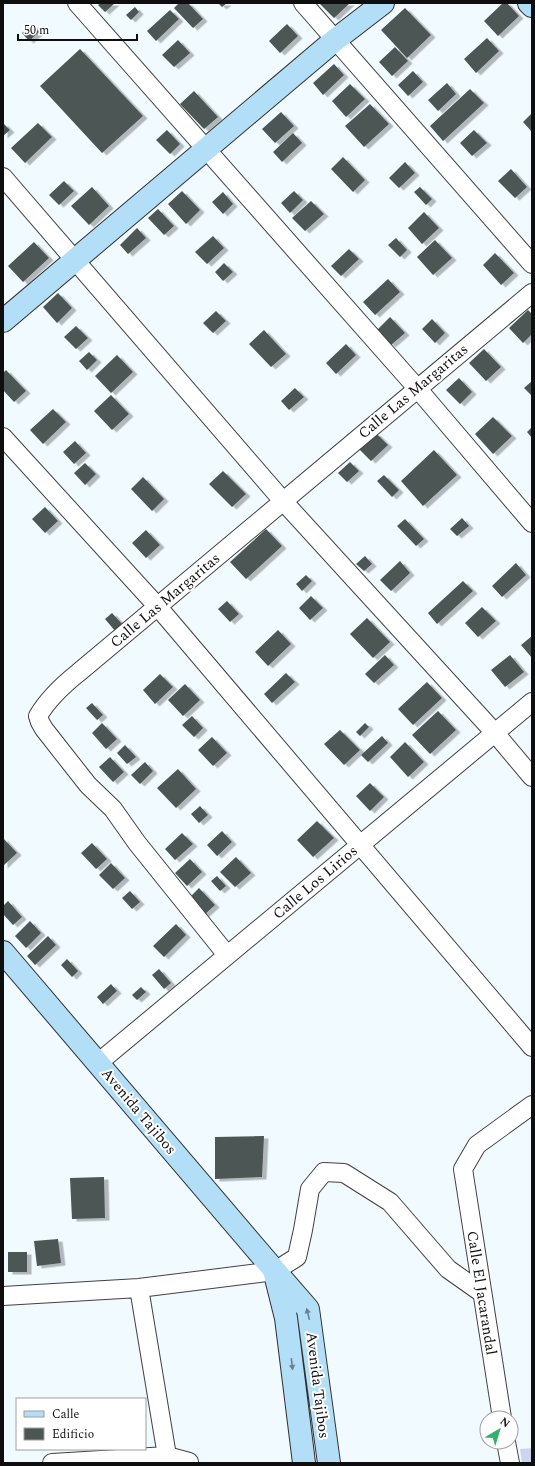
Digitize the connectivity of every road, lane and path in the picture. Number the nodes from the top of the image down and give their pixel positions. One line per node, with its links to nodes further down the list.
1 (77, 3): 7 (street)
2 (304, 3): 6 (street)
3 (383, 3): 6 (street)
4 (529, 3): 5 (street)
5 (532, 6)
6 (335, 40): 7 (street); 10 (street)
7 (206, 150): 9 (street); 13 (street)
8 (3, 177): 9 (street)
9 (76, 260): 12 (street); 15 (street)
10 (532, 264)
11 (532, 293): 13 (street, Calle Las Margaritas)
12 (3, 321)
13 (417, 388): 15 (street, Calle Las Margaritas); 16 (street)
14 (3, 438): 17 (street)
15 (282, 501): 17 (street, Calle Las Margaritas); 19 (street)
16 (532, 522)
17 (158, 607): 21 (street); 23 (street, Calle Las Margaritas)
18 (532, 702): 19 (street, Calle Los Lirios)
19 (495, 733): 20 (street); 21 (street, Calle Los Lirios)
20 (532, 777)
21 (360, 845): 23 (street, Calle Los Lirios); 24 (street)
22 (3, 952): 25 (street, Avenida Tajibos)
23 (227, 955): 25 (street, Calle Los Lirios)
24 (532, 1047)
25 (98, 1063): 27 (street, Avenida Tajibos)
26 (532, 1105): 29 (street, Calle El Jacarandal)
27 (275, 1271): 28 (street); 29 (street); 36 (street, Avenida Tajibos, one-way to 36); 37 (street, Avenida Tajibos, one-way to 27)
28 (139, 1288): 30 (street); 33 (street)
29 (482, 1293): 31 (street, Calle El Jacarandal)
30 (3, 1296)
31 (501, 1410)
32 (508, 1450): 38 (street)
33 (167, 1456): 34 (street); 35 (street)
34 (189, 1462)
35 (52, 1463)
36 (304, 1463)
37 (329, 1463)
38 (510, 1463)

